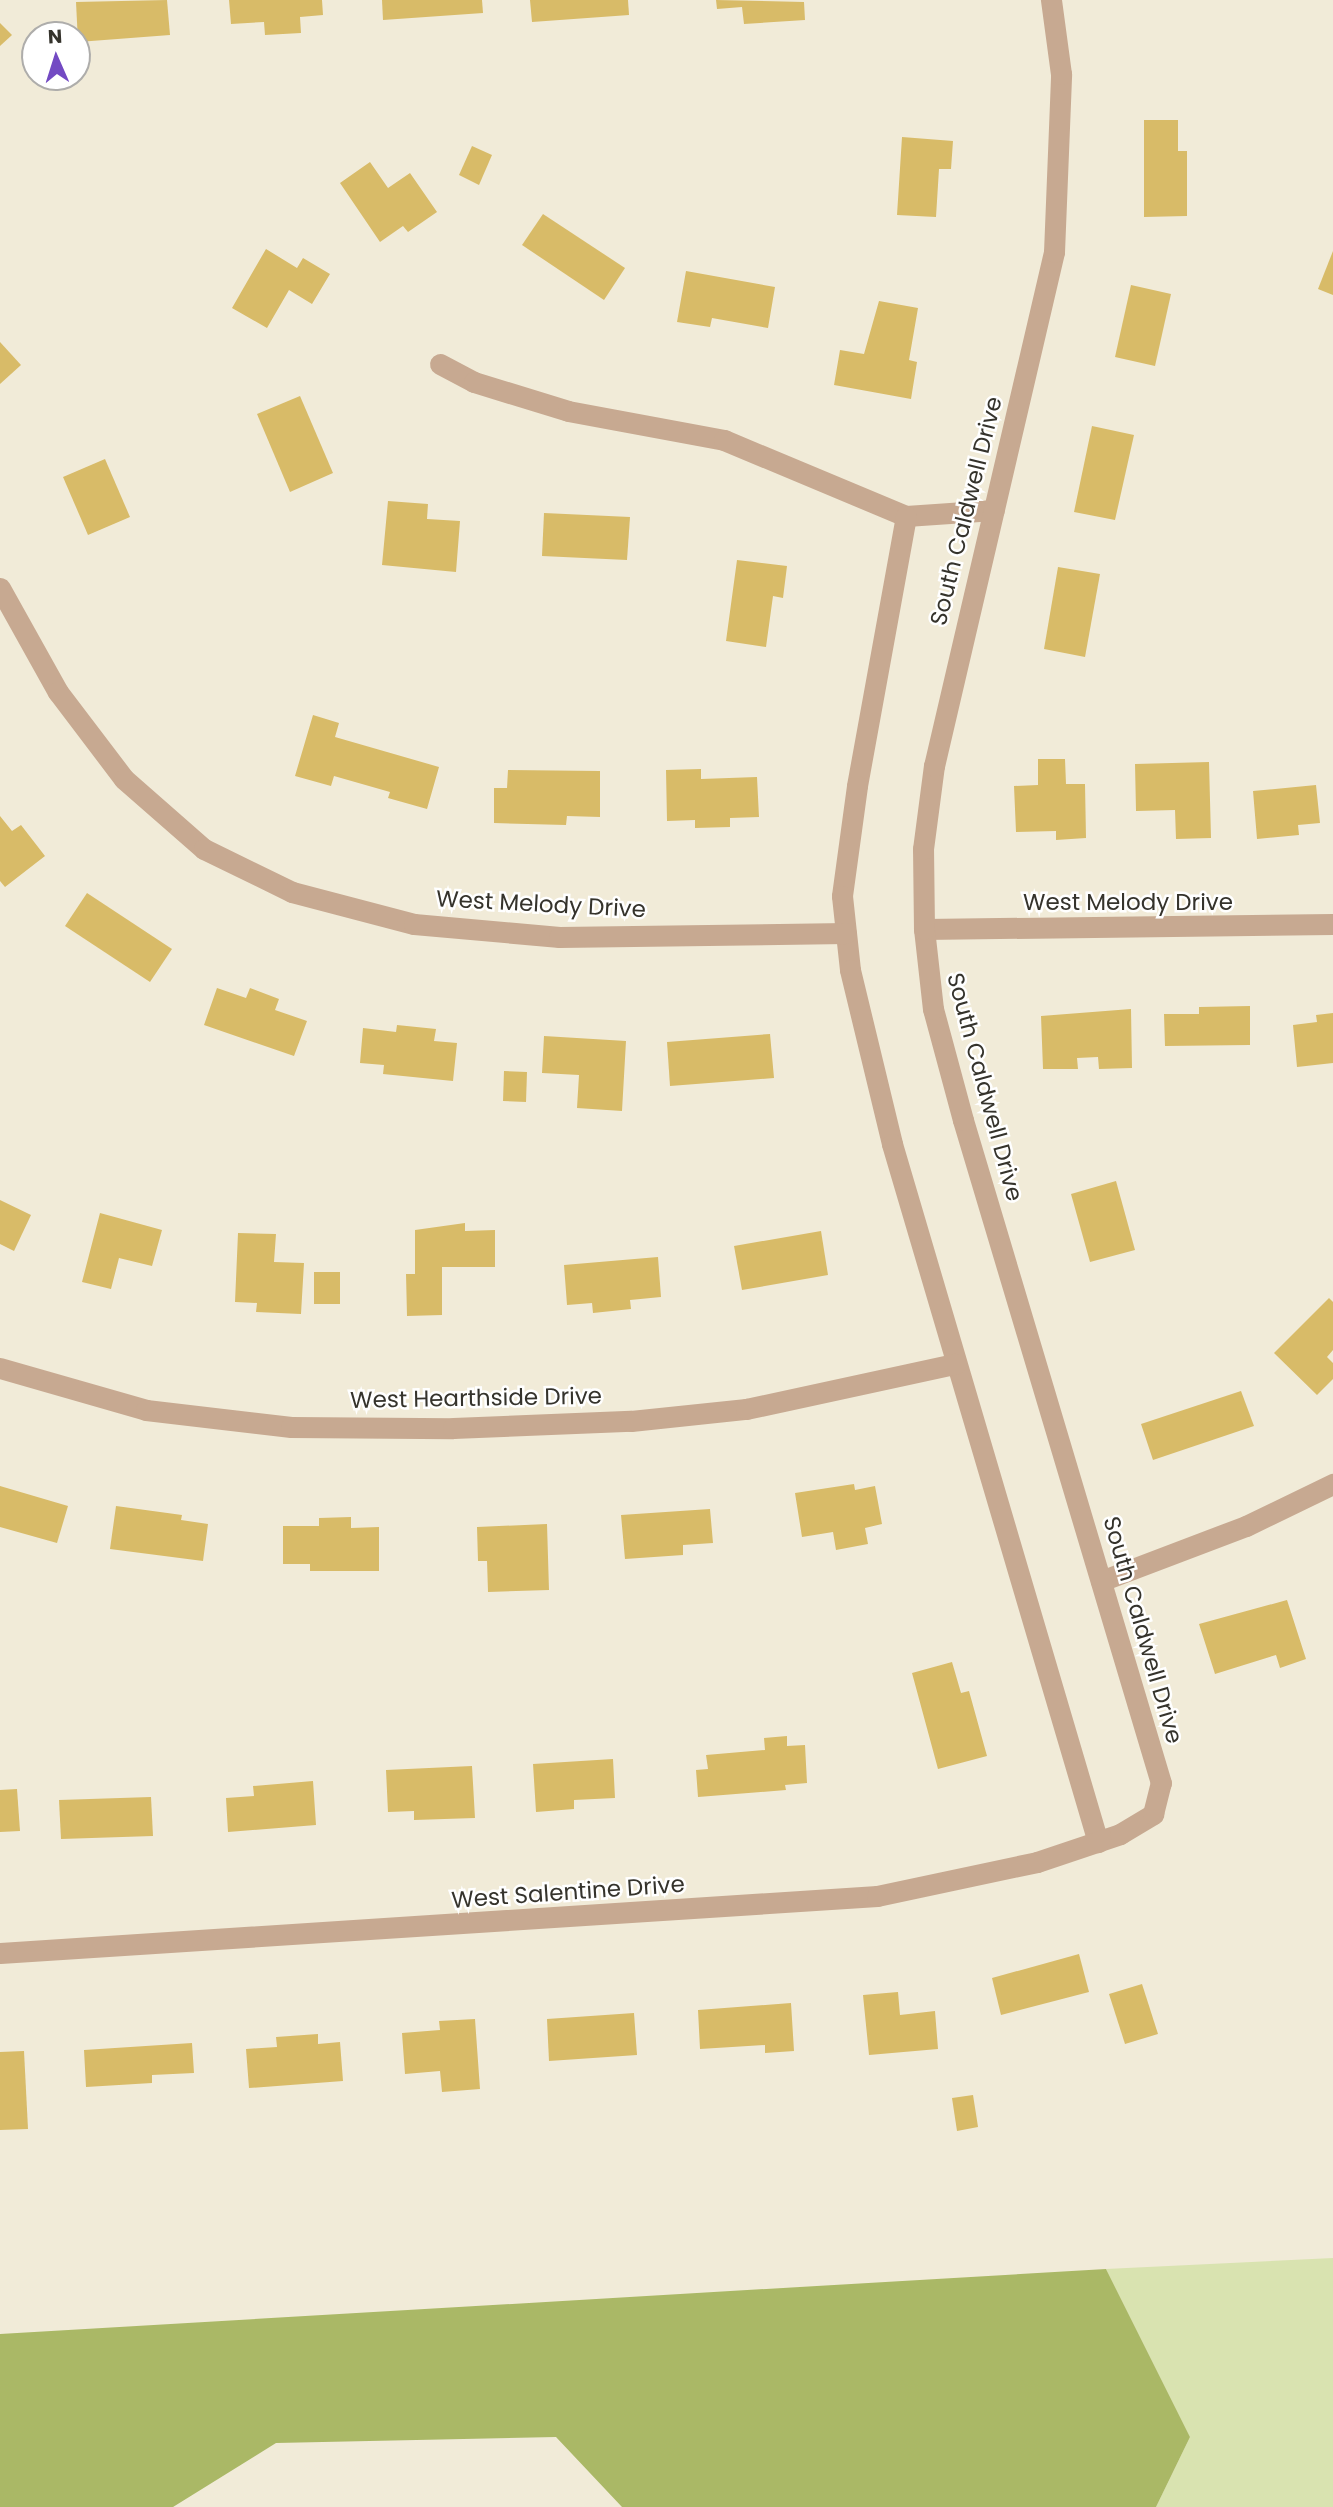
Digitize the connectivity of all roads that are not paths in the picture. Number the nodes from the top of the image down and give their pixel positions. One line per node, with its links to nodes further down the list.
1 (1051, 0): 3 (street, South Caldwell Drive)
2 (439, 363): 4 (street)
3 (994, 510): 4 (street); 7 (street, South Caldwell Drive)
4 (906, 516): 8 (street, South Caldwell Drive)
5 (0, 588): 8 (street, West Melody Drive)
6 (1333, 924): 7 (street, West Melody Drive)
7 (924, 929): 12 (street, South Caldwell Drive)
8 (846, 933): 9 (street, South Caldwell Drive)
9 (955, 1364): 10 (street, West Hearthside Drive); 14 (street, South Caldwell Drive)
10 (0, 1368)
11 (1333, 1484): 12 (street)
12 (1101, 1581): 13 (street, South Caldwell Drive)
13 (1131, 1828): 14 (street, West Salentine Drive)
14 (1098, 1842): 15 (street, West Salentine Drive)
15 (0, 1953)

